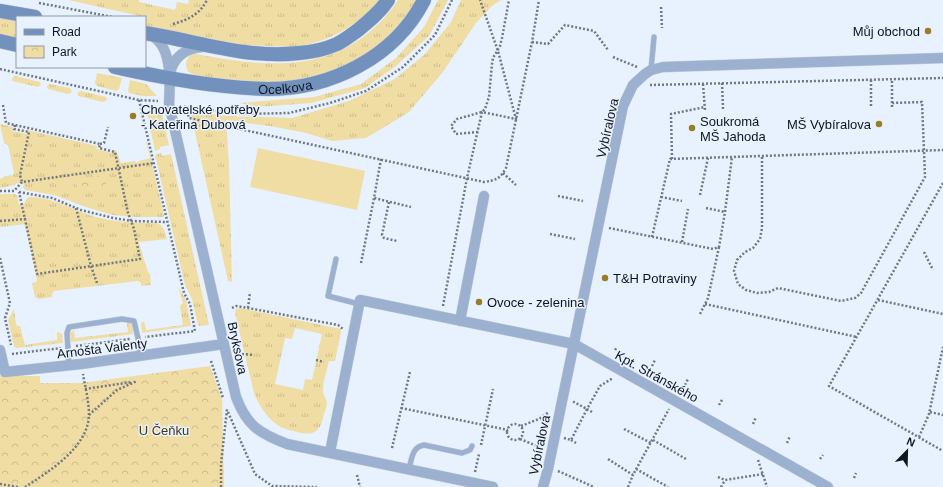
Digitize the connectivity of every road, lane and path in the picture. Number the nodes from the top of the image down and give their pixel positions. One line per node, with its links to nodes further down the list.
1 (207, 0): 12 (path)
2 (388, 0): 19 (street)
3 (424, 0): 28 (street, Ocelkova)
4 (480, 0): 21 (path)
5 (508, 0): 21 (path)
6 (539, 0): 17 (path)
7 (36, 3): 11 (path)
8 (661, 7): 13 (path)
9 (0, 11): 10 (street)
10 (29, 16)
11 (108, 16)
12 (168, 25)
13 (662, 28)
14 (147, 34): 19 (street); 28 (street, Bryksova)
15 (654, 37): 27 (lane)
16 (0, 41): 18 (street)
17 (532, 42): 20 (path); 44 (path)
18 (16, 45)
19 (216, 48): 28 (street)
20 (608, 50)
21 (498, 51): 43 (path); 44 (path)
22 (613, 57): 25 (path)
23 (943, 58): 27 (street, Vybíralova)
24 (120, 68): 28 (street, Ocelkova)
25 (640, 68)
26 (0, 69): 35 (path)
27 (652, 70): 111 (street, Vybíralova)
28 (170, 78): 37 (street, Bryksova)
29 (943, 78): 31 (path)
30 (871, 80): 31 (path); 32 (path); 41 (path)
31 (892, 80): 36 (path)
32 (722, 83): 33 (path); 42 (path)
33 (703, 84): 34 (path); 55 (path)
34 (648, 85)
35 (139, 100): 37 (path); 56 (path)
36 (892, 103): 39 (path); 50 (path)
37 (169, 104): 110 (street, Bryksova)
38 (3, 105): 45 (path)
39 (892, 107)
40 (186, 108): 54 (path)
41 (871, 108)
42 (723, 109)
43 (482, 112): 44 (path); 47 (path); 47 (path)
44 (516, 119): 58 (path)
45 (15, 125): 48 (path); 60 (path)
46 (108, 127): 48 (path)
47 (478, 132): 59 (path)
48 (100, 144): 57 (path)
49 (943, 150): 50 (path)
50 (925, 151): 52 (path); 52 (path)
51 (732, 157): 52 (path); 53 (path); 78 (path)
52 (762, 157)
53 (708, 158): 55 (path); 66 (path)
54 (381, 159): 59 (path); 70 (path)
55 (672, 159): 69 (path)
56 (154, 163): 57 (path); 82 (path)
57 (118, 168): 60 (path); 81 (path)
58 (503, 173): 59 (path); 62 (path)
59 (467, 178): 105 (path)
60 (22, 182): 64 (path)
61 (943, 184): 98 (path)
62 (516, 185)
63 (0, 191): 64 (path)
64 (14, 191): 65 (path)
65 (20, 192): 75 (path); 79 (path)
66 (700, 194)
67 (484, 196): 106 (street)
68 (558, 196): 73 (path)
69 (661, 197): 71 (path); 85 (path)
70 (374, 198): 72 (path); 93 (path)
71 (682, 201)
72 (389, 202): 74 (path); 87 (path)
73 (583, 202)
74 (411, 207)
75 (76, 208): 81 (path); 94 (path)
76 (706, 208): 78 (path)
77 (688, 209): 88 (path)
78 (725, 212): 89 (path)
79 (26, 219): 80 (path); 94 (path)
80 (0, 221)
81 (132, 221): 82 (path); 94 (path)
82 (167, 222): 109 (path)
83 (607, 228): 85 (path)
84 (550, 234): 86 (path)
85 (652, 236): 88 (path)
86 (574, 239)
87 (397, 241)
88 (682, 242): 89 (path)
89 (719, 247): 100 (path)
90 (924, 252): 95 (path)
91 (0, 258): 113 (path)
92 (336, 259): 99 (lane)
93 (361, 263)
94 (91, 266): 96 (path)
95 (933, 270)
96 (97, 283)
97 (250, 292): 102 (path)
98 (878, 300): 104 (path); 108 (path)
99 (359, 304): 105 (street, Kpt. Stránského); 107 (street)
100 (705, 304): 103 (path); 108 (path)
101 (232, 308): 102 (path)
102 (248, 308): 107 (path)
103 (700, 314)
104 (943, 314)
105 (438, 316): 106 (street, Kpt. Stránského)
106 (460, 321): 111 (street, Kpt. Stránského)
107 (353, 336): 163 (street)
108 (857, 337): 153 (path)
109 (138, 338): 113 (path); 113 (lane); 119 (lane)
110 (224, 344): 119 (street, Arnošta Valenty); 163 (street, Bryksova)
111 (574, 344): 187 (street, Vybíralova); 193 (street, Kpt. Stránského)
112 (617, 346): 116 (path)
113 (68, 347): 125 (lane)
114 (943, 347): 142 (path)
115 (0, 350): 125 (street, Arnošta Valenty)
116 (615, 350)
117 (242, 354): 118 (path)
118 (254, 355)
119 (140, 356): 124 (street, Arnošta Valenty)
120 (316, 360): 123 (path)
121 (655, 360): 126 (path)
122 (211, 361): 137 (path)
123 (324, 362)
124 (81, 364): 125 (street, Arnošta Valenty); 131 (path)
125 (69, 365)
126 (652, 366)
127 (410, 372): 136 (path)
128 (614, 378): 138 (path)
129 (688, 379): 130 (path)
130 (685, 385)
131 (85, 388): 144 (path); 144 (path)
132 (493, 389): 147 (path)
133 (722, 398): 135 (path)
134 (570, 400): 138 (path)
135 (719, 405)
136 (401, 408): 147 (path); 160 (path)
137 (227, 409): 182 (path); 183 (path)
138 (587, 409): 141 (path); 155 (path)
139 (669, 409): 156 (path)
140 (549, 412): 148 (path)
141 (592, 412)
142 (930, 412): 143 (path); 153 (path)
143 (943, 414)
144 (89, 415): 181 (path)
145 (756, 417): 146 (path)
146 (753, 424)
147 (485, 426): 150 (path)
148 (521, 426): 150 (path); 154 (path)
149 (624, 429): 156 (path)
150 (508, 430): 154 (path)
151 (790, 436): 158 (path)
152 (562, 437): 155 (path)
153 (919, 437): 162 (path)
154 (520, 439): 161 (path)
155 (571, 440): 157 (path)
156 (652, 442): 167 (path); 171 (path)
157 (576, 443)
158 (787, 443)
159 (472, 446): 169 (lane)
160 (392, 448)
161 (542, 448)
162 (943, 451)
163 (330, 452): 169 (street, Bryksova)
164 (823, 454): 168 (path)
165 (757, 458): 173 (path)
166 (608, 459): 175 (path)
167 (686, 459)
168 (820, 460)
169 (409, 469): 186 (street, Bryksova)
170 (556, 470): 188 (path)
171 (636, 470): 175 (path); 190 (path)
172 (856, 473): 177 (path)
173 (763, 474): 178 (path); 192 (path)
174 (357, 475): 185 (path)
175 (633, 475): 189 (path)
176 (718, 477): 178 (path)
177 (854, 478)
178 (725, 480): 191 (path)
179 (0, 484): 180 (path)
180 (18, 487)
181 (25, 487)
182 (221, 487)
183 (299, 487): 184 (path)
184 (317, 487)
185 (360, 487)
186 (493, 487)
187 (543, 487)
188 (594, 487)
189 (628, 487)
190 (668, 487)
191 (721, 487)
192 (767, 487)
193 (828, 487)

